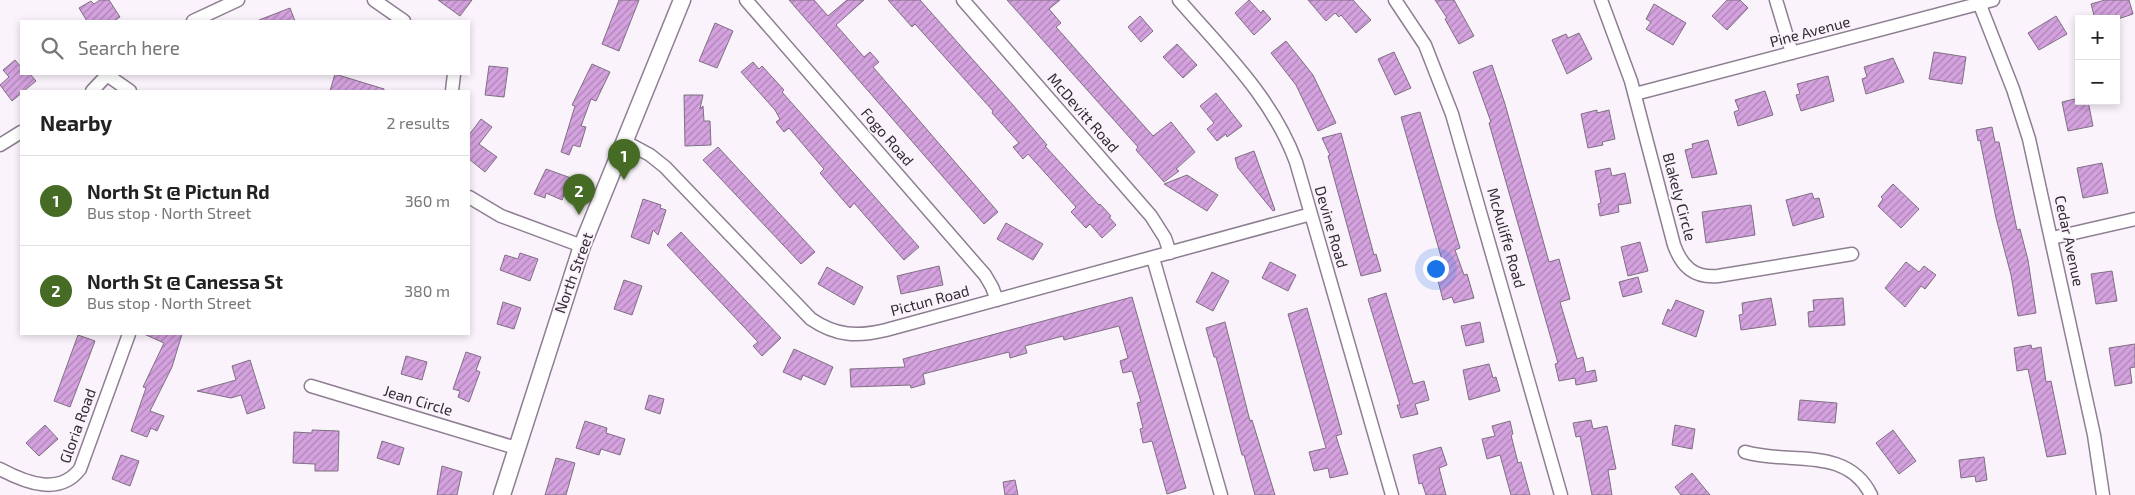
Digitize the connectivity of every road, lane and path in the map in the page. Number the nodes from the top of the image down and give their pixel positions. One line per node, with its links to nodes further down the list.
1 (238, 0): 12 (street)
2 (374, 0): 13 (street)
3 (682, 0): 23 (main road, North Street)
4 (746, 0): 33 (street, Fogo Road)
5 (963, 0): 30 (street, McDevitt Road)
6 (1179, 0): 26 (street, Devine Road)
7 (1395, 0): 42 (street, McAuliffe Road)
8 (1601, 0): 21 (street, Blakely Circle)
9 (1776, 0): 14 (street)
10 (1993, 0): 11 (street, Pine Avenue)
11 (1979, 2): 14 (street, Pine Avenue); 28 (street, Cedar Avenue)
12 (195, 20)
13 (403, 20)
14 (1792, 53): 21 (street, Pine Avenue)
15 (107, 75): 18 (street)
16 (109, 75): 19 (street)
17 (454, 75): 20 (street)
18 (93, 90)
19 (129, 90)
20 (452, 90)
21 (1634, 94): 31 (street, Blakely Circle)
22 (20, 133): 24 (street)
23 (624, 141): 29 (main road, North Street); 33 (street, Pictun Road)
24 (0, 145)
25 (470, 198): 29 (street)
26 (1311, 214): 30 (street, Pictun Road); 41 (street, Devine Road)
27 (2135, 219): 28 (street)
28 (2052, 238): 44 (street, Cedar Avenue)
29 (582, 246): 36 (main road, North Street)
30 (1170, 253): 32 (street, Pictun Road)
31 (1852, 254)
32 (1153, 258): 33 (street, Pictun Road); 40 (street)
33 (997, 300)
34 (129, 335): 38 (street, Gloria Road)
35 (311, 386): 36 (street, Jean Circle)
36 (516, 448): 39 (main road, North Street)
37 (1745, 452): 43 (street)
38 (0, 469)
39 (502, 495)
40 (1221, 495)
41 (1392, 495)
42 (1561, 495)
43 (1871, 495)
44 (2103, 495)

